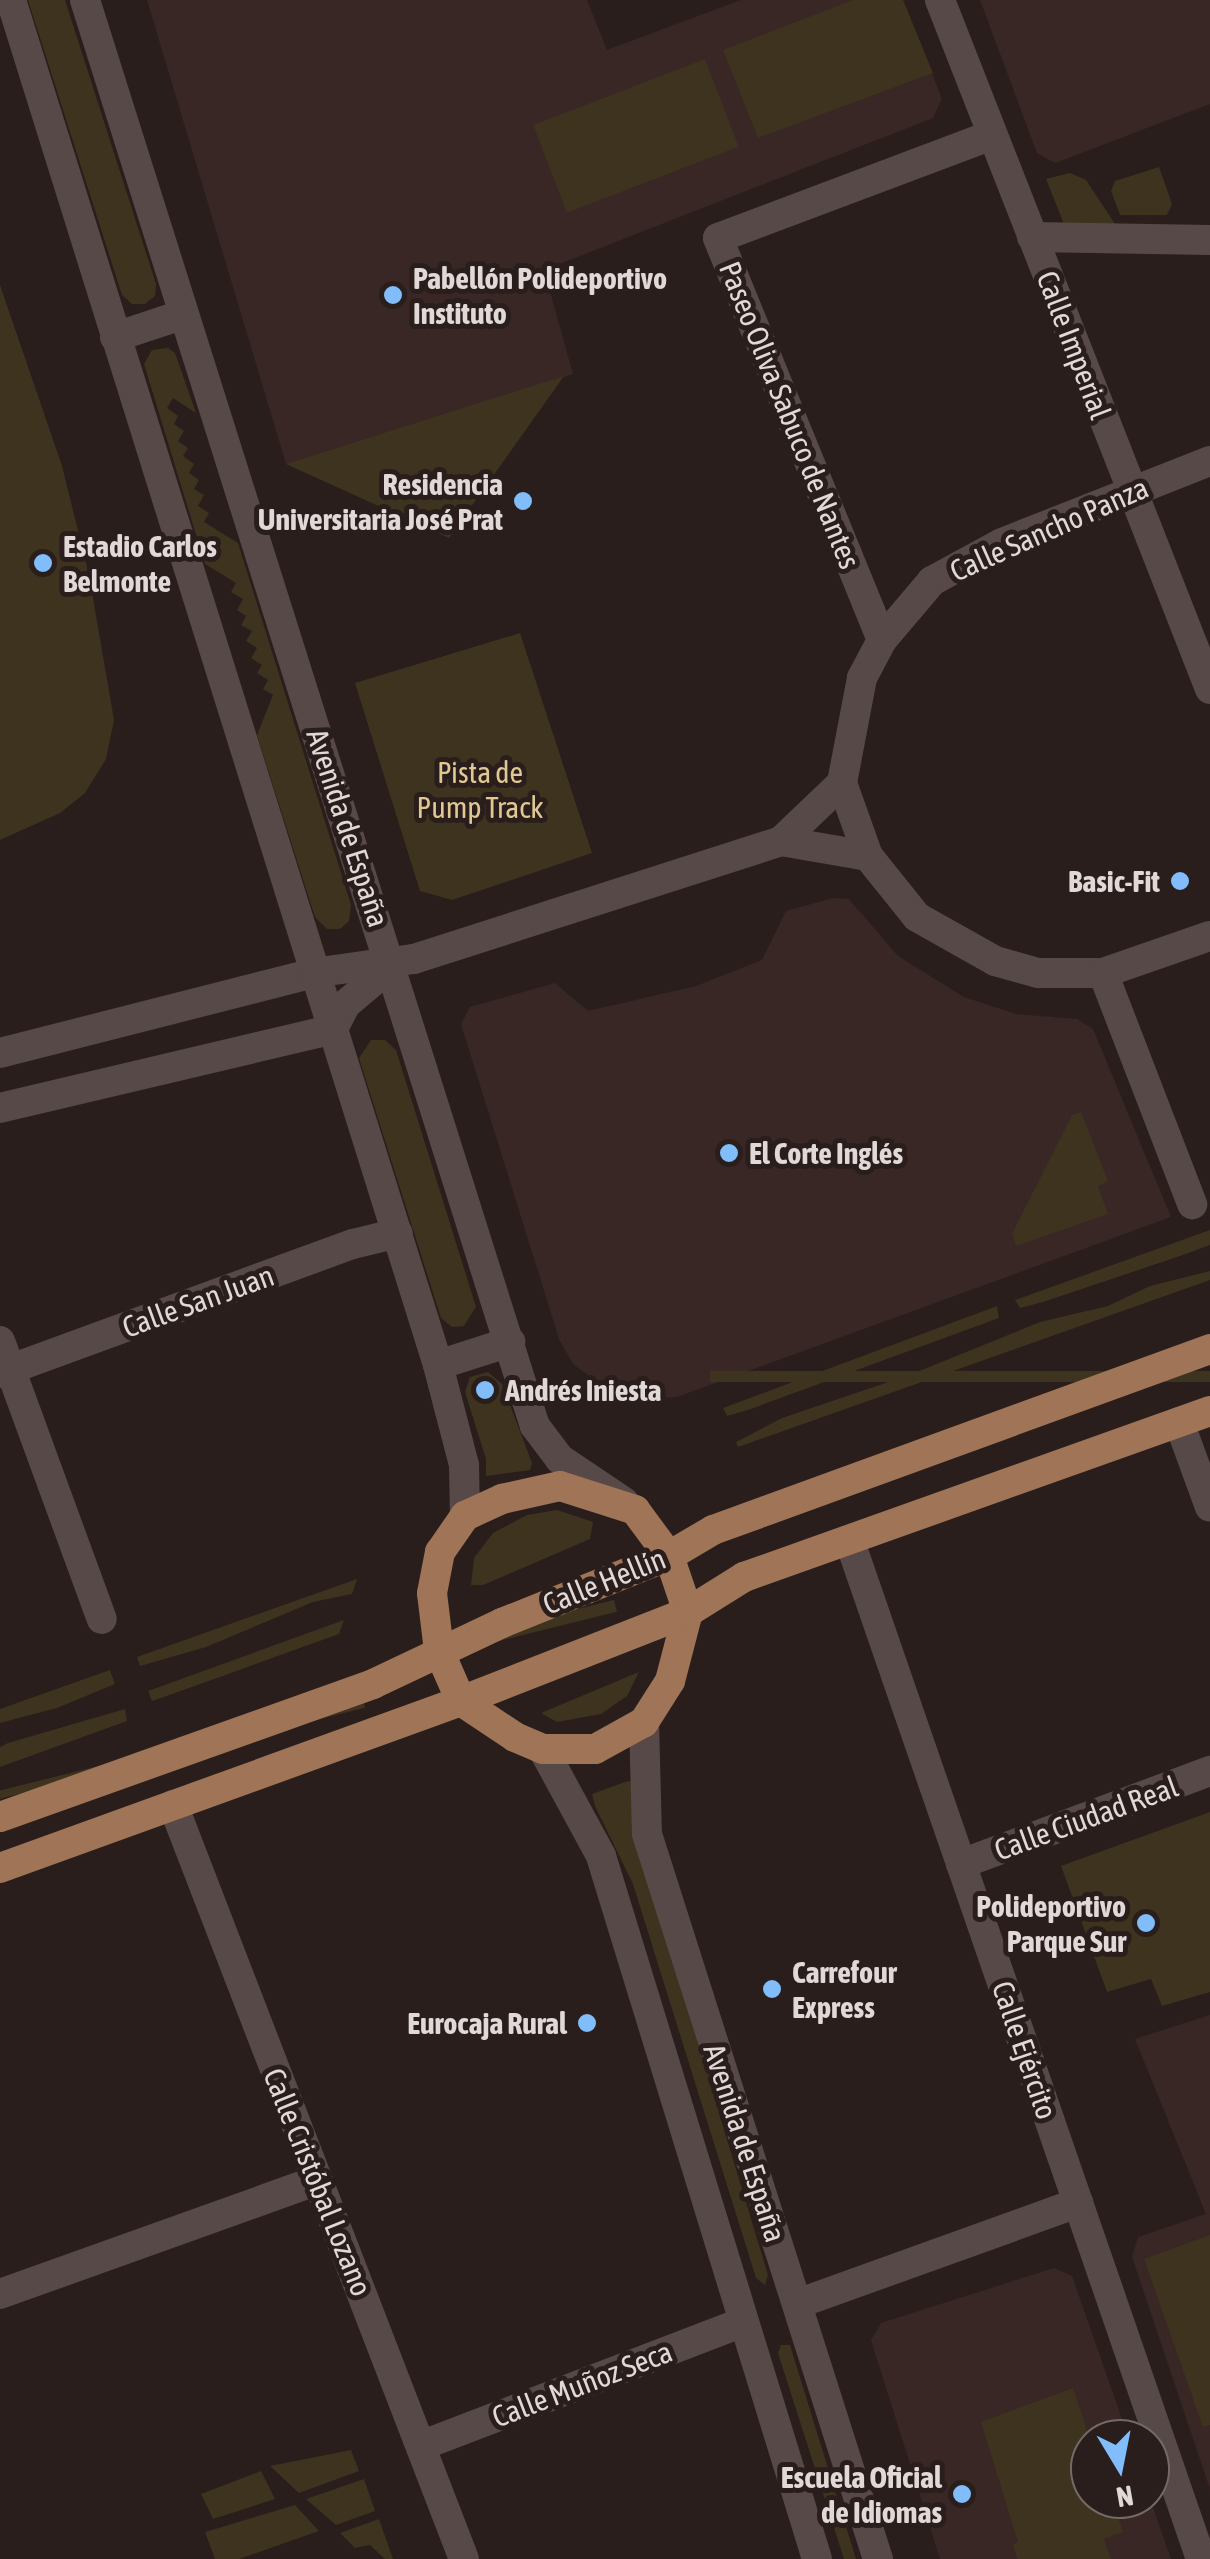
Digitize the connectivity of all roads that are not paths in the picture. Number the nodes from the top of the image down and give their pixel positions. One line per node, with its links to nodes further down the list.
1 (11, 0): 8 (street)
2 (85, 0): 7 (street, Avenida de España)
3 (940, 0): 4 (street, Calle Imperial)
4 (992, 135): 5 (street, Calle Imperial); 11 (street, Paseo Oliva Sabuco de Nantes)
5 (1032, 237): 6 (street); 10 (street, Calle Imperial)
6 (1210, 240)
7 (182, 315): 8 (street); 17 (street, Avenida de España)
8 (115, 337): 18 (street)
9 (1210, 461): 10 (street, Calle Sancho Panza)
10 (1130, 491): 11 (street, Calle Sancho Panza); 12 (street, Calle Imperial)
11 (882, 640): 13 (street, Calle Sancho Panza)
12 (1210, 690)
13 (842, 782): 14 (street); 15 (street)
14 (781, 841): 15 (street); 17 (street)
15 (868, 856): 19 (street)
16 (1210, 936): 19 (street)
17 (392, 966): 18 (street); 20 (street); 25 (street, Avenida de España)
18 (313, 973): 20 (street); 21 (street)
19 (1103, 973): 23 (street)
20 (333, 1029): 22 (street); 24 (street)
21 (0, 1053)
22 (0, 1108)
23 (1192, 1204)
24 (398, 1232): 27 (street, Calle San Juan); 28 (street)
25 (510, 1342): 28 (street); 32 (street, Avenida de España)
26 (1210, 1349): 35 (main road, Calle Hellín)
27 (4, 1361): 37 (street)
28 (438, 1365): 33 (street)
29 (1210, 1411): 30 (main road, Calle Hellín)
30 (1179, 1422): 31 (street); 34 (main road, Calle Hellín)
31 (1210, 1507)
32 (635, 1510): 33 (main road); 35 (main road, Avenida de España)
33 (465, 1516): 38 (main road)
34 (850, 1542): 36 (main road, Calle Hellín); 45 (street, Calle Ejército)
35 (668, 1556): 36 (main road, Avenida de España); 38 (main road, Calle Hellín)
36 (688, 1612): 39 (main road, Calle Hellín); 40 (main road)
37 (102, 1619)
38 (439, 1651): 39 (main road); 44 (main road, Calle Hellín)
39 (461, 1700): 41 (main road); 43 (main road, Calle Hellín)
40 (644, 1722): 41 (main road); 50 (street, Avenida de España)
41 (543, 1748): 51 (street, Avenida de España)
42 (1210, 1771): 45 (street, Calle Ciudad Real)
43 (173, 1804): 46 (main road, Calle Hellín); 47 (street, Calle Cristóbal Lozano)
44 (0, 1817)
45 (961, 1864): 48 (street, Calle Ejército)
46 (0, 1868)
47 (316, 2181): 49 (street); 52 (street, Calle Cristóbal Lozano)
48 (1078, 2203): 50 (street); 56 (street, Calle Ejército)
49 (0, 2294)
50 (796, 2304): 55 (street, Avenida de España)
51 (741, 2323): 52 (street, Calle Muñoz Seca); 54 (street, Avenida de España)
52 (424, 2445): 53 (street, Calle Cristóbal Lozano)
53 (464, 2559)
54 (817, 2559)
55 (878, 2559)
56 (1201, 2559)

